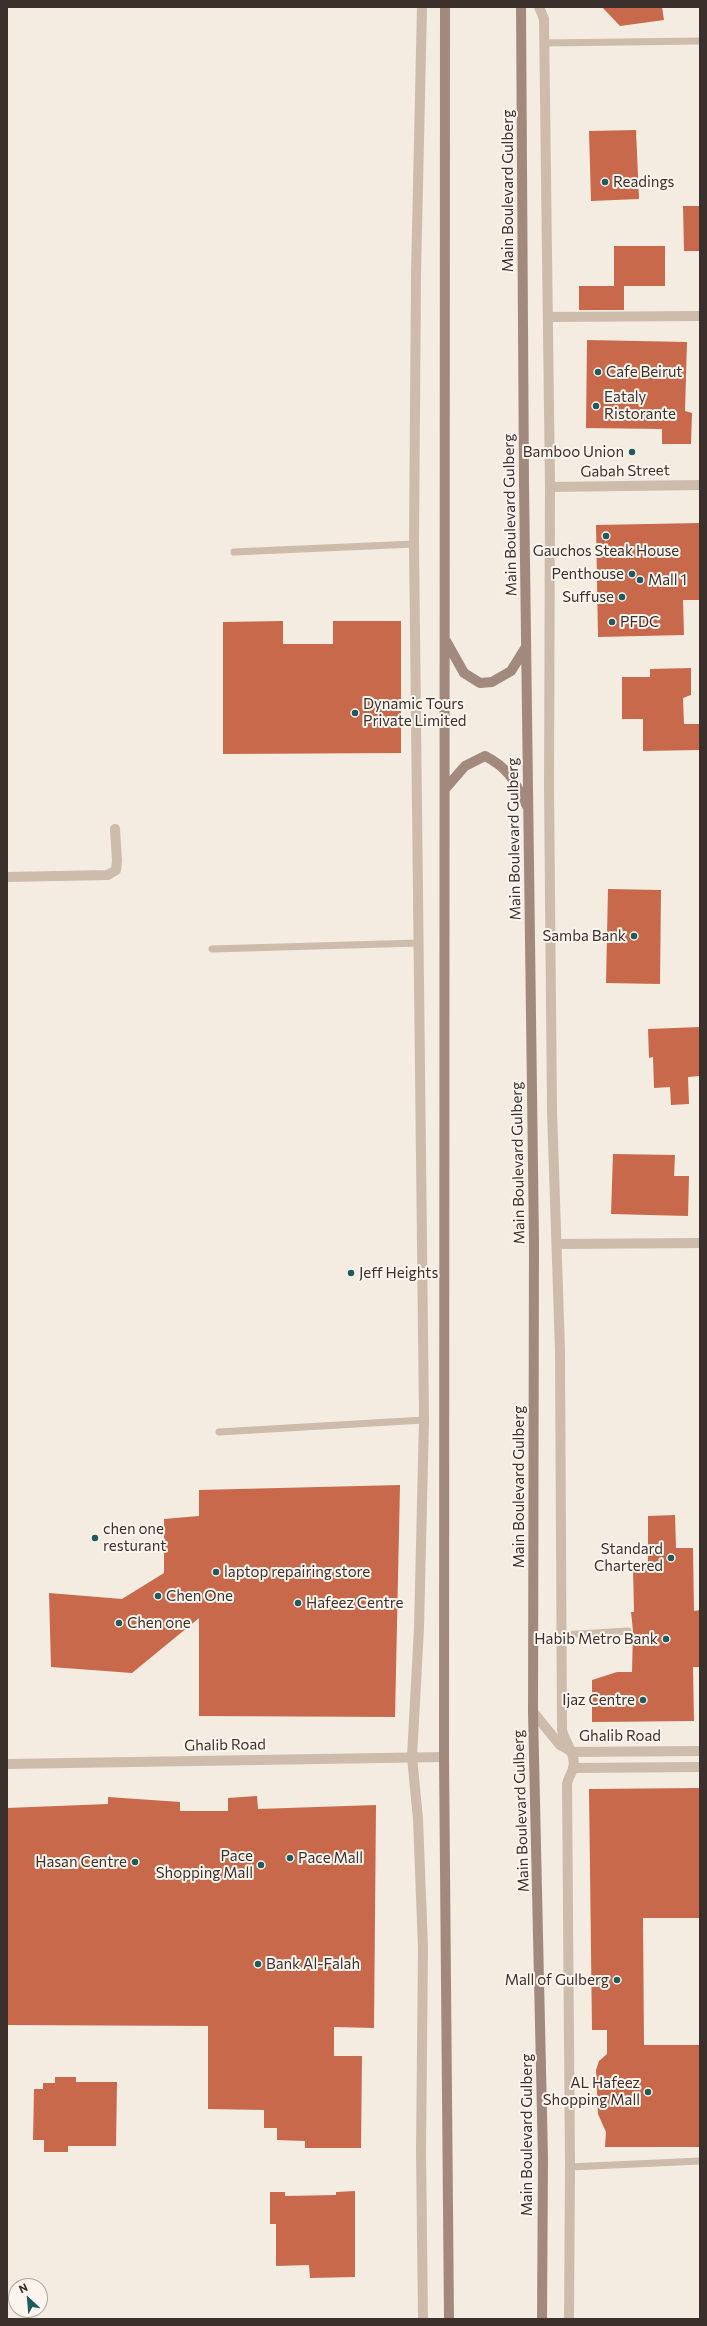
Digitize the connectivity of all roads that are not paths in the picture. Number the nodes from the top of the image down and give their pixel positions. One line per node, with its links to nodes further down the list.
1 (422, 7): 11 (street)
2 (445, 7): 13 (main road)
3 (521, 7): 14 (main road, Main Boulevard Gulberg)
4 (539, 7): 6 (street)
5 (700, 41): 6 (lane)
6 (544, 43): 8 (street)
7 (700, 316): 8 (street)
8 (548, 317): 10 (street)
9 (700, 485): 10 (street, Gabah Street)
10 (550, 487): 22 (street)
11 (414, 544): 12 (lane); 19 (street)
12 (234, 552)
13 (445, 640): 14 (main road); 15 (main road)
14 (526, 647): 16 (main road, Main Boulevard Gulberg)
15 (445, 789): 16 (main road); 31 (main road)
16 (528, 808): 27 (main road, Main Boulevard Gulberg)
17 (115, 829): 18 (street)
18 (7, 877)
19 (419, 943): 20 (lane); 23 (street)
20 (212, 949)
21 (700, 1243): 22 (street)
22 (558, 1244): 26 (street)
23 (424, 1420): 24 (lane); 30 (street)
24 (219, 1432)
25 (628, 1631): 26 (lane)
26 (561, 1635): 29 (street)
27 (533, 1712): 29 (street, Ghalib Road); 39 (main road, Main Boulevard Gulberg)
28 (700, 1751): 29 (street, Ghalib Road)
29 (572, 1752): 34 (street)
30 (412, 1757): 31 (street, Ghalib Road); 32 (street, Ghalib Road); 37 (street)
31 (444, 1757): 38 (main road)
32 (7, 1764)
33 (700, 1767): 34 (street, Ghalib Road)
34 (573, 1768): 36 (street)
35 (700, 2161): 36 (lane)
36 (570, 2167): 40 (street)
37 (423, 2319)
38 (449, 2319)
39 (542, 2319)
40 (569, 2319)

